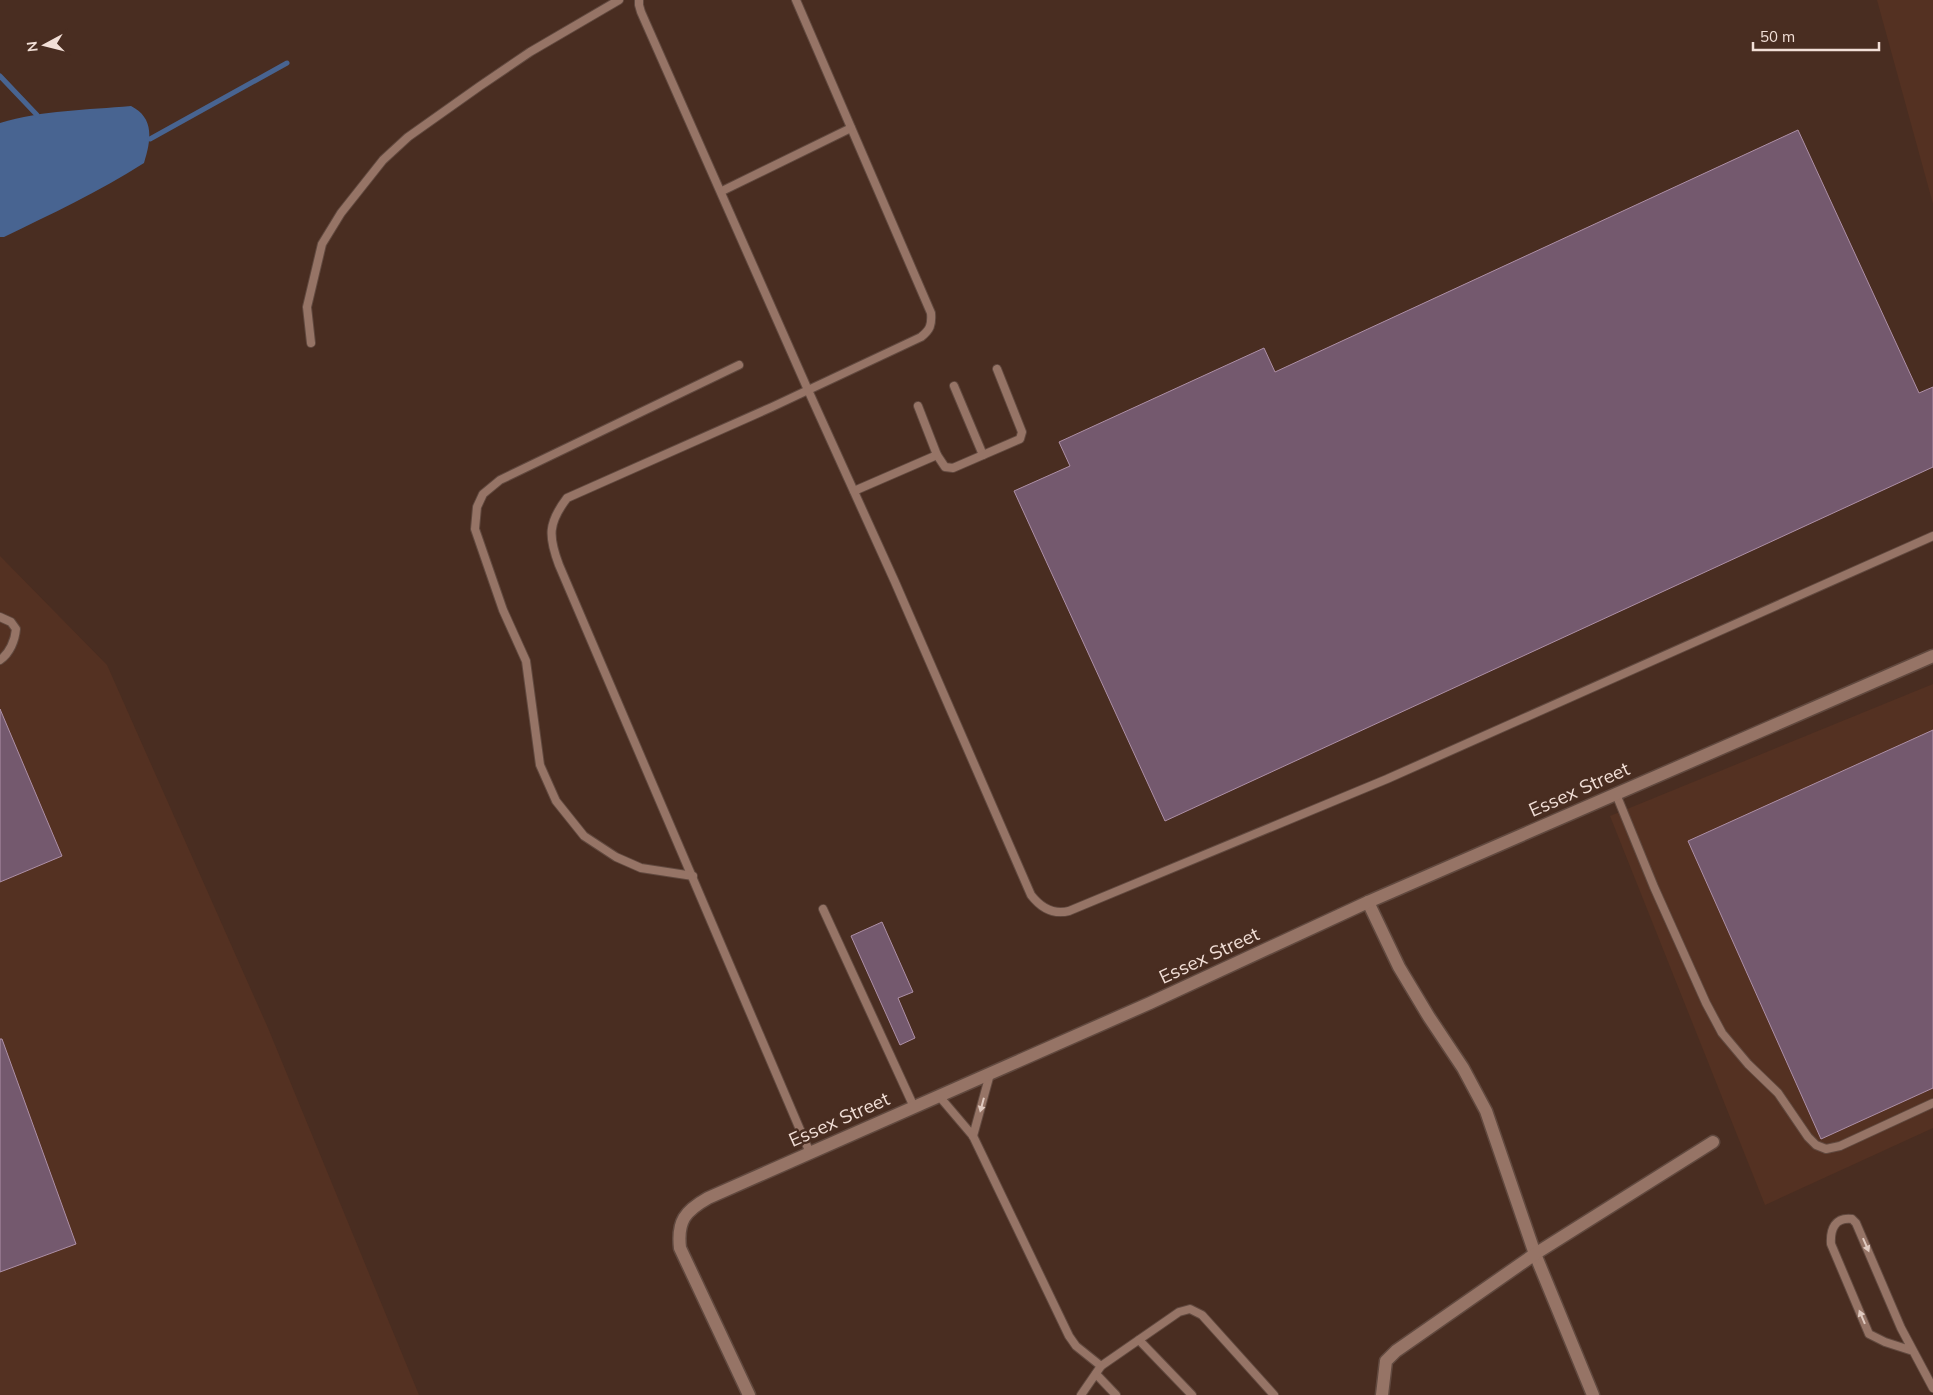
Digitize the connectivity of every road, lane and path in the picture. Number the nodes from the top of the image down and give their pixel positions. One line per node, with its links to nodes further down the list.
1 (619, 0): 6 (lane)
2 (640, 0): 5 (lane)
3 (796, 0): 4 (lane)
4 (851, 128): 5 (lane); 10 (lane)
5 (722, 191): 10 (lane)
6 (311, 343)
7 (739, 365): 20 (lane)
8 (997, 370): 13 (lane)
9 (954, 386): 13 (lane)
10 (808, 390): 14 (lane); 20 (lane)
11 (918, 406): 12 (lane)
12 (937, 455): 13 (lane); 14 (lane)
13 (983, 455)
14 (854, 491): 15 (lane)
15 (1933, 536)
16 (0, 617): 18 (lane)
17 (1933, 656): 19 (street, Essex Street)
18 (0, 660)
19 (1616, 794): 21 (street, Essex Street); 25 (lane)
20 (693, 876): 29 (lane)
21 (1368, 902): 23 (street, Essex Street); 30 (street)
22 (823, 909): 26 (lane)
23 (990, 1074): 24 (street, Essex Street); 27 (lane, one-way to 27)
24 (939, 1096): 26 (street, Essex Street); 27 (lane)
25 (1933, 1104)
26 (914, 1107): 29 (street, Essex Street)
27 (974, 1136): 33 (lane)
28 (1712, 1142): 30 (street)
29 (810, 1153): 36 (street, Essex Street)
30 (1535, 1254): 41 (street); 42 (street)
31 (1139, 1340): 33 (lane); 39 (lane); 40 (lane)
32 (1913, 1351): 32 (lane, one-way to 32); 35 (lane)
33 (1101, 1366): 34 (lane)
34 (1096, 1374): 37 (lane); 38 (lane)
35 (1933, 1388)
36 (748, 1395)
37 (1081, 1395)
38 (1116, 1395)
39 (1192, 1395)
40 (1274, 1395)
41 (1382, 1395)
42 (1593, 1395)

